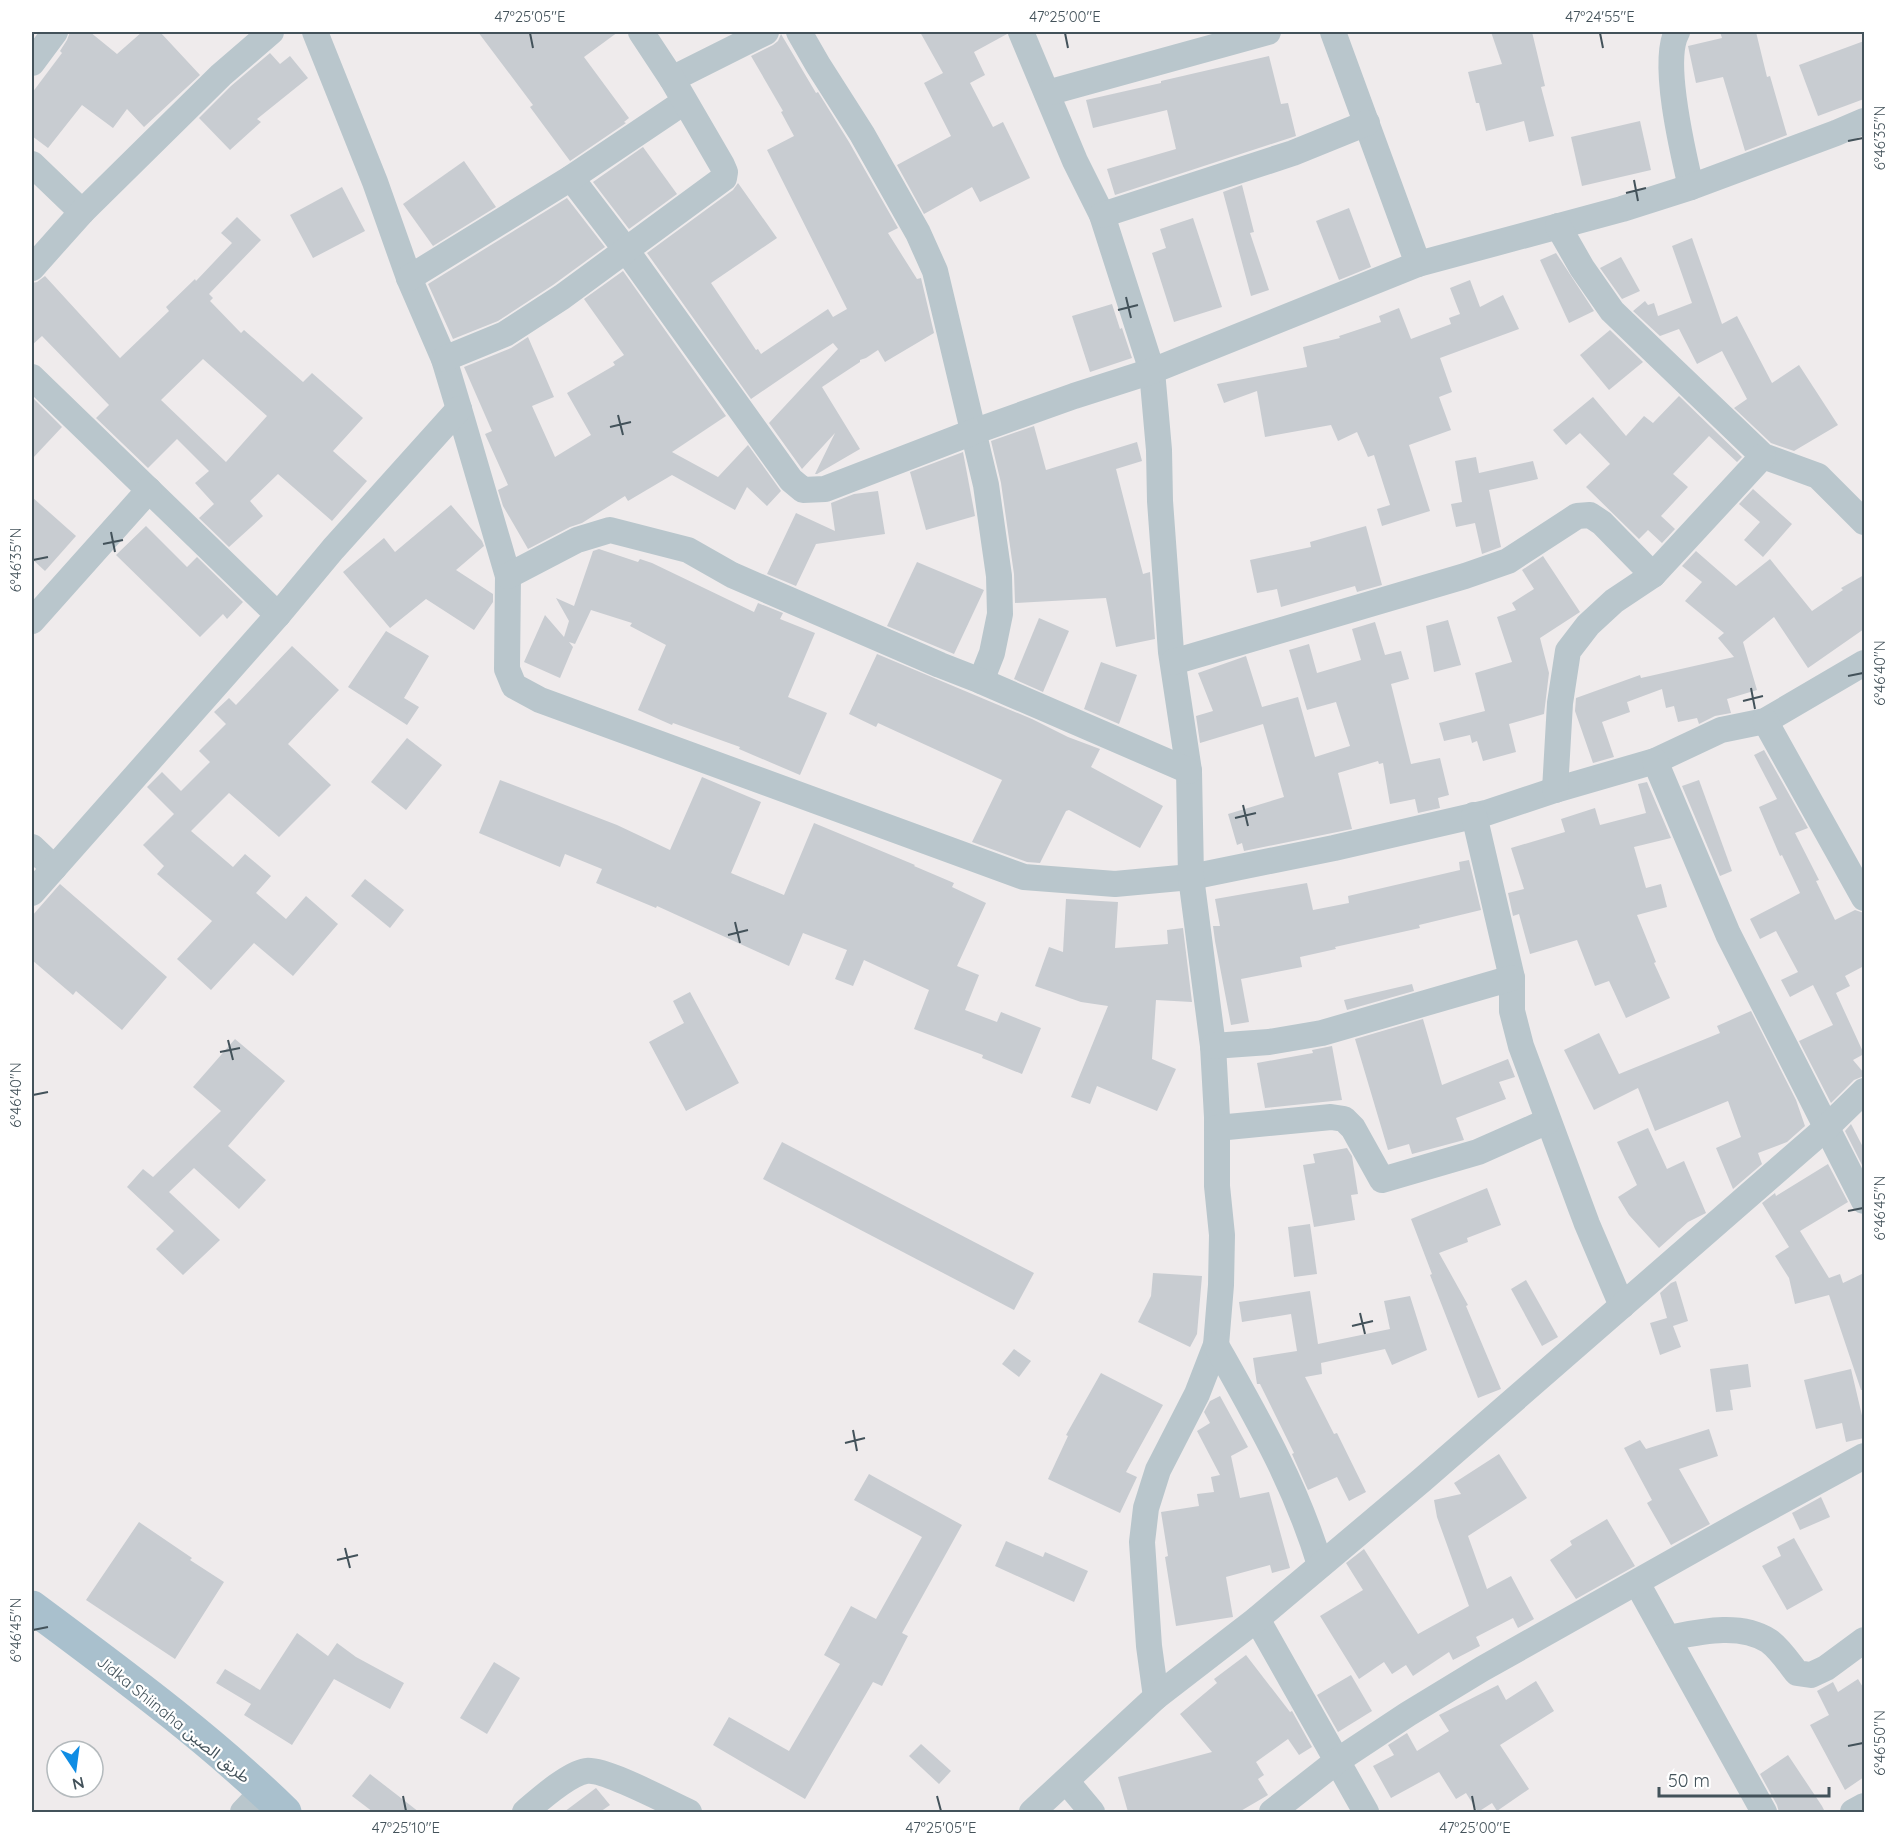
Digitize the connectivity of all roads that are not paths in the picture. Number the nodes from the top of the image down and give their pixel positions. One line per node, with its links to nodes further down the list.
1 (55, 32): 11 (street)
2 (271, 32): 20 (street)
3 (315, 32): 26 (street)
4 (641, 32): 12 (street)
5 (766, 32): 12 (street)
6 (800, 32): 31 (street)
7 (1021, 32): 13 (street)
8 (1268, 32): 13 (street)
9 (1333, 32): 16 (street)
10 (1677, 32): 19 (street)
11 (32, 63)
12 (672, 79): 14 (street)
13 (1047, 93): 21 (street)
14 (684, 102): 18 (street); 23 (street)
15 (1864, 121): 19 (street)
16 (1367, 123): 21 (street); 24 (street)
17 (32, 164): 20 (street)
18 (571, 178): 23 (street); 26 (street)
19 (1691, 186): 22 (street)
20 (82, 212): 25 (street)
21 (1102, 215): 28 (street)
22 (1558, 226): 24 (street); 32 (street)
23 (626, 249): 27 (street); 31 (street)
24 (1418, 264): 28 (street)
25 (32, 268)
26 (409, 278): 27 (street)
27 (444, 359): 30 (street)
28 (1152, 371): 31 (street); 39 (street)
29 (32, 378): 33 (street)
30 (459, 409): 36 (street); 37 (street)
31 (973, 432): 41 (street)
32 (1762, 456): 34 (street); 35 (street)
33 (149, 490): 37 (street); 38 (street)
34 (1864, 522)
35 (1653, 575): 39 (street); 45 (street)
36 (508, 576): 41 (street); 49 (street)
37 (278, 615): 48 (street)
38 (32, 621)
39 (1173, 662): 44 (street)
40 (1864, 663): 42 (street)
41 (981, 681): 44 (street)
42 (1766, 721): 43 (street); 51 (street)
43 (1655, 761): 45 (street); 57 (street)
44 (1189, 771): 49 (street)
45 (1555, 790): 46 (street)
46 (1474, 815): 49 (street); 52 (street)
47 (32, 848): 48 (street)
48 (54, 868): 50 (street)
49 (1191, 877): 53 (street)
50 (32, 893)
51 (1864, 898)
52 (1512, 978): 53 (street); 55 (street)
53 (1213, 1046): 56 (street)
54 (1864, 1091): 57 (street)
55 (1548, 1121): 56 (street); 59 (street)
56 (1217, 1128): 60 (street)
57 (1826, 1128): 58 (street); 59 (street)
58 (1864, 1201)
59 (1622, 1306): 62 (street)
60 (1216, 1345): 62 (street); 68 (street)
61 (1864, 1456): 63 (street)
62 (1320, 1565): 65 (street)
63 (1637, 1583): 66 (street); 69 (street)
64 (32, 1608): 71 (main road, Jidka Shiinaha طريق الصين)
65 (1257, 1619): 68 (street); 69 (street)
66 (1668, 1638): 67 (street); 79 (street)
67 (1864, 1640)
68 (1155, 1697): 70 (street)
69 (1337, 1761): 77 (street); 78 (street)
70 (1066, 1781): 75 (street); 76 (street)
71 (264, 1805)
72 (1864, 1806): 80 (street)
73 (525, 1812): 74 (street)
74 (689, 1812)
75 (1032, 1812)
76 (1092, 1812)
77 (1272, 1812)
78 (1365, 1812)
79 (1764, 1812)
80 (1853, 1812)

